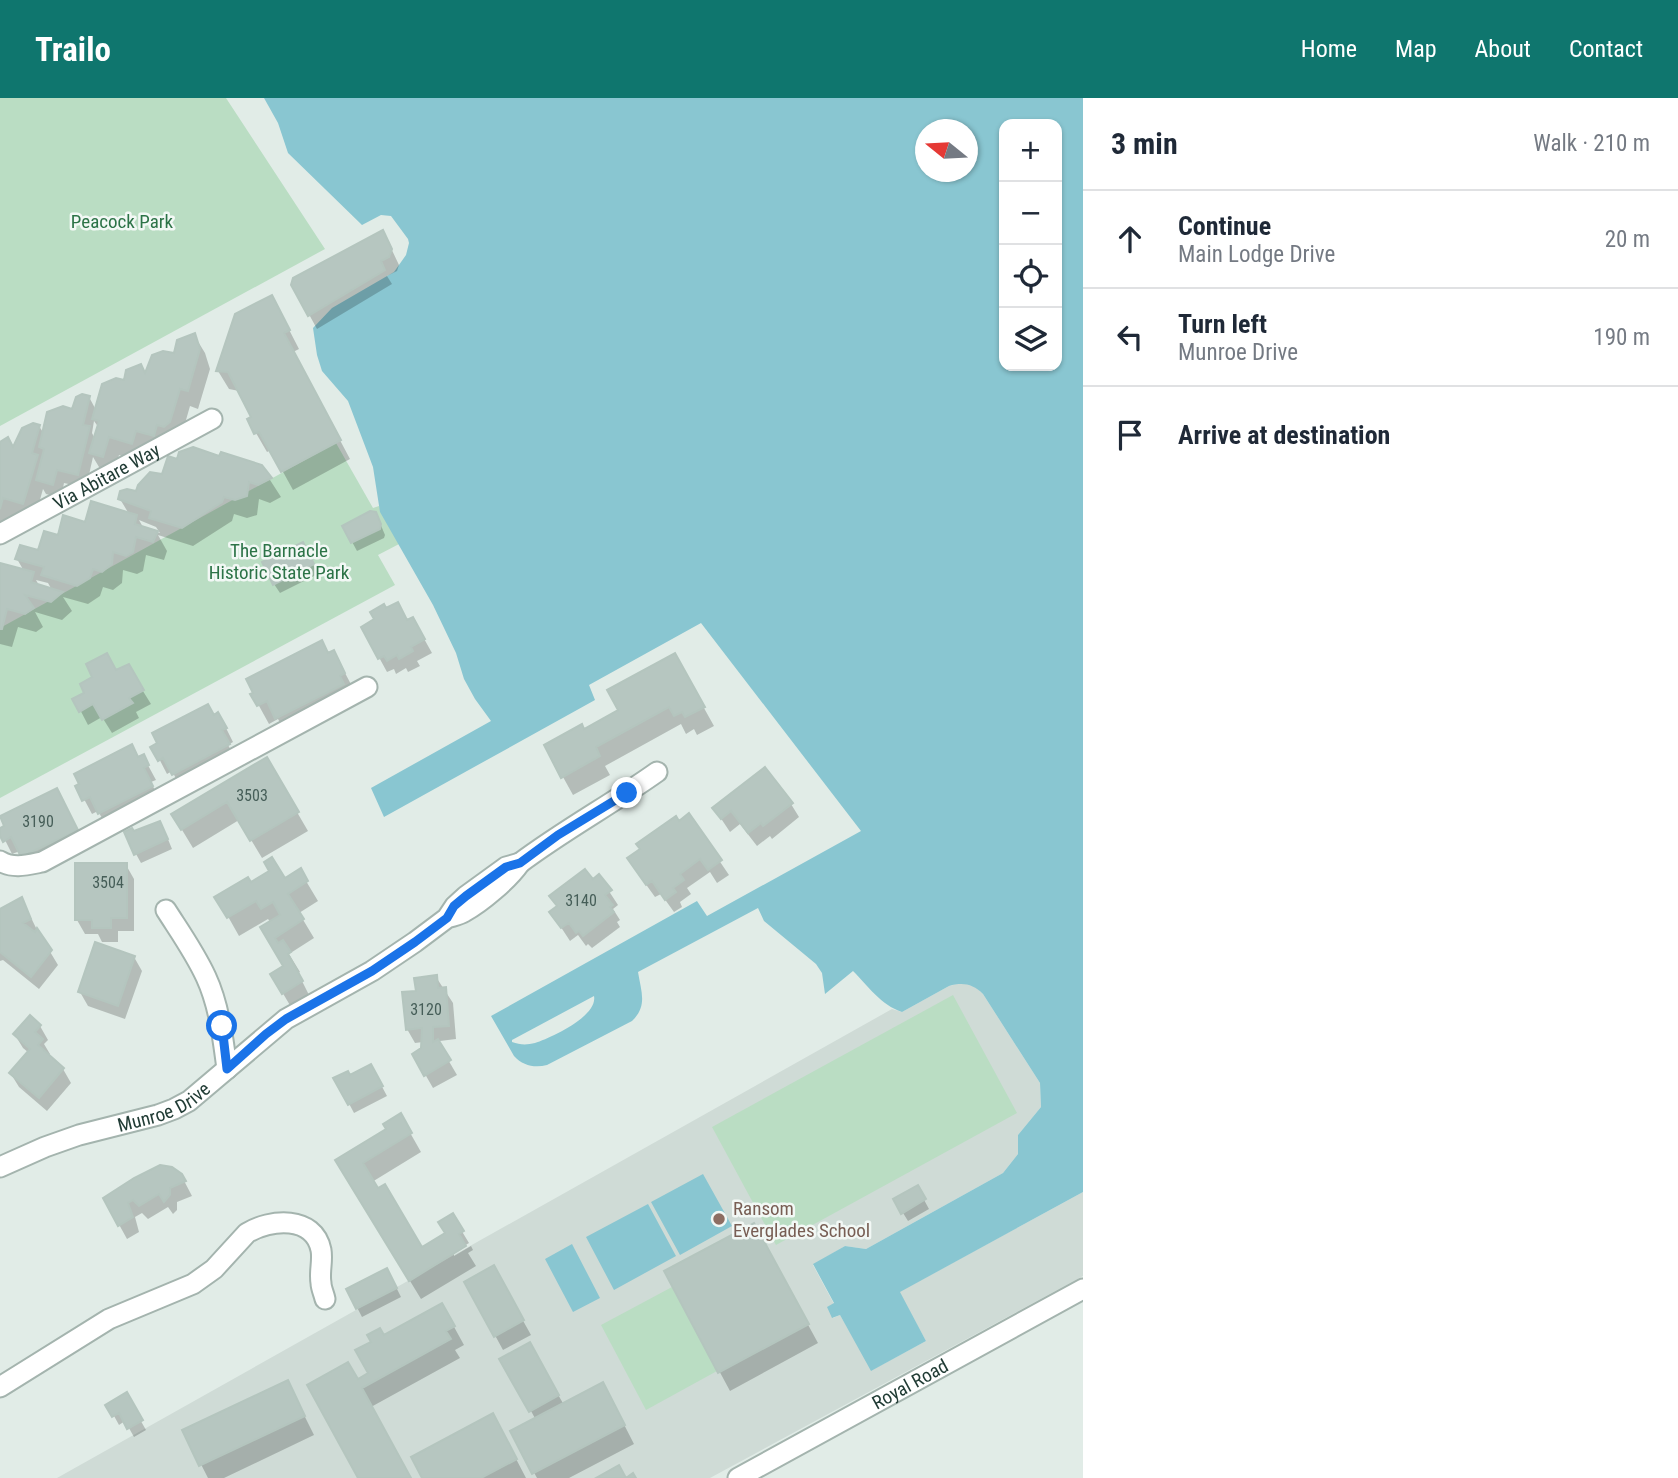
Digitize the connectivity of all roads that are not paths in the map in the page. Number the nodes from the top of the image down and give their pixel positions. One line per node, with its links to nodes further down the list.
1 (212, 419): 2 (street, Via Abitare Way)
2 (0, 534)
3 (367, 688): 5 (street)
4 (657, 772): 7 (street, Munroe Drive)
5 (0, 861)
6 (166, 910): 7 (street)
7 (227, 1069): 8 (street, Munroe Drive)
8 (0, 1167)
9 (1083, 1289): 12 (street, Royal Road)
10 (326, 1299): 11 (street)
11 (0, 1387)
12 (738, 1478)

